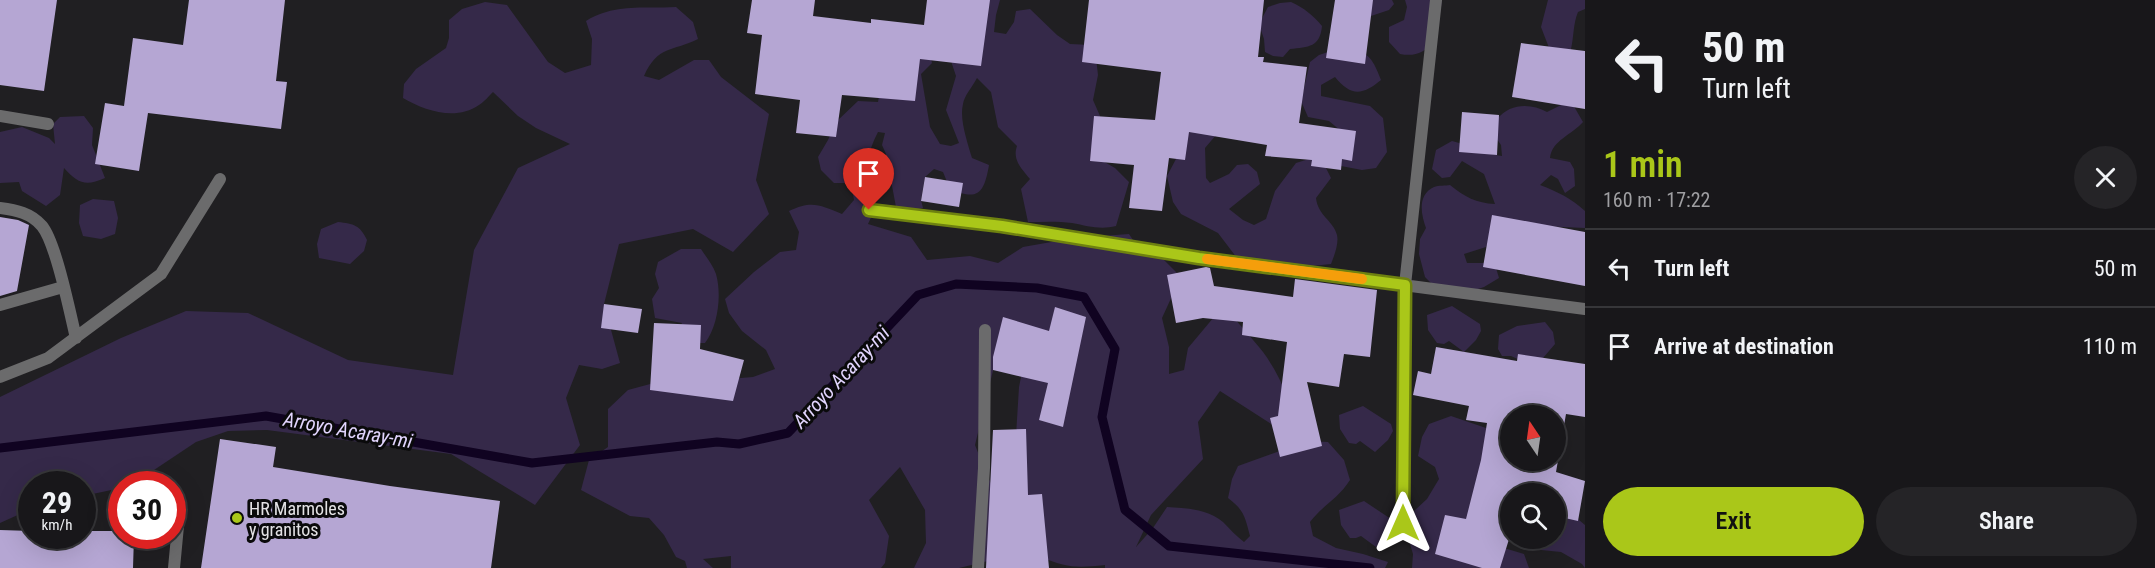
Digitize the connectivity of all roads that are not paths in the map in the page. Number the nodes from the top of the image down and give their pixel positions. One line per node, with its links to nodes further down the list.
1 (1436, 0): 7 (street)
2 (0, 116): 3 (street)
3 (48, 124)
4 (220, 179): 12 (street)
5 (0, 208): 8 (street)
6 (869, 210): 7 (street)
7 (1405, 285): 10 (street); 14 (street)
8 (63, 287): 9 (street); 12 (street)
9 (0, 305)
10 (1585, 309)
11 (985, 330): 17 (street)
12 (76, 338): 13 (street)
13 (0, 377)
14 (1403, 523)
15 (176, 549): 16 (street)
16 (174, 568)
17 (978, 568)

